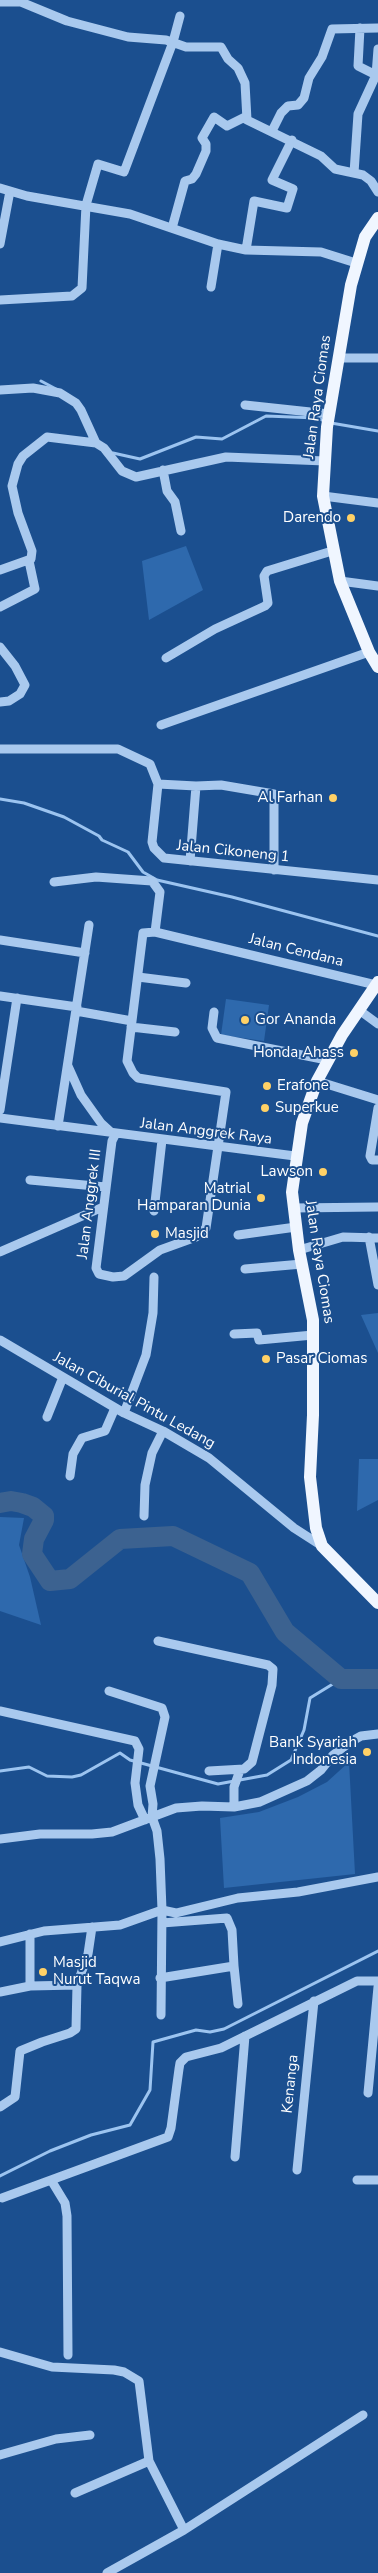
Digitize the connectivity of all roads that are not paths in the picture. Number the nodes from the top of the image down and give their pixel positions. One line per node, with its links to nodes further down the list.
1 (0, 2): 5 (street)
2 (180, 16): 5 (street)
3 (360, 28): 4 (street); 7 (street); 9 (street)
4 (378, 28)
5 (173, 42): 8 (street); 15 (street)
6 (378, 49): 7 (street)
7 (377, 76): 11 (street)
8 (245, 117): 9 (street); 17 (street)
9 (272, 131): 10 (street)
10 (292, 140): 11 (street); 20 (street)
11 (354, 173): 14 (street)
12 (0, 188): 13 (street)
13 (10, 192): 15 (street); 18 (street)
14 (378, 192)
15 (86, 205): 17 (street); 23 (street)
16 (378, 218): 21 (main road, Jalan Raya Ciomas)
17 (172, 228): 19 (street)
18 (0, 244)
19 (218, 244): 20 (street); 22 (street)
20 (246, 250): 21 (street)
21 (356, 263): 24 (main road, Jalan Raya Ciomas)
22 (211, 287)
23 (0, 300)
24 (340, 358): 25 (street); 28 (main road, Jalan Raya Ciomas)
25 (378, 358)
26 (0, 390): 29 (street)
27 (245, 405): 28 (street)
28 (328, 420): 30 (main road, Jalan Raya Ciomas)
29 (96, 443): 31 (street); 36 (street)
30 (325, 461): 31 (street); 32 (main road, Jalan Raya Ciomas)
31 (163, 470): 34 (street)
32 (323, 496): 33 (street); 35 (main road, Jalan Raya Ciomas)
33 (378, 504)
34 (182, 531)
35 (332, 551): 38 (main road, Jalan Raya Ciomas); 43 (street)
36 (29, 561): 37 (street); 40 (street)
37 (0, 570)
38 (340, 582): 39 (street); 42 (main road, Jalan Raya Ciomas)
39 (378, 586)
40 (0, 607)
41 (0, 647): 45 (street)
42 (369, 652): 44 (main road, Jalan Raya Ciomas); 46 (street)
43 (166, 658)
44 (378, 667)
45 (0, 702)
46 (160, 725)
47 (0, 749): 48 (street)
48 (158, 784): 49 (street); 50 (street, Jalan Cikoneng 1)
49 (196, 786): 50 (street); 51 (street)
50 (190, 861): 51 (street, Jalan Cikoneng 1)
51 (274, 870): 52 (street, Jalan Cikoneng 1)
52 (378, 880)
53 (54, 882): 55 (street)
54 (89, 925): 57 (street)
55 (155, 932): 58 (street); 60 (street, Jalan Cendana)
56 (0, 940): 57 (street)
57 (85, 953): 63 (street)
58 (138, 977): 59 (street); 66 (street)
59 (186, 983)
60 (377, 983): 64 (main road, Jalan Raya Ciomas)
61 (0, 996): 62 (street)
62 (17, 998): 63 (street); 69 (street)
63 (76, 1009): 66 (street); 71 (street)
64 (359, 1010): 67 (street); 70 (main road, Jalan Raya Ciomas)
65 (214, 1012): 70 (street)
66 (132, 1024): 68 (street); 81 (street)
67 (378, 1024)
68 (175, 1032)
69 (5, 1048): 73 (street)
70 (327, 1060): 72 (main road, Jalan Raya Ciomas)
71 (68, 1065): 78 (street); 79 (street)
72 (317, 1081): 74 (street); 82 (main road, Jalan Raya Ciomas)
73 (1, 1098): 76 (street)
74 (378, 1100)
75 (378, 1108): 83 (street)
76 (0, 1110)
77 (0, 1118): 78 (street, Jalan Anggrek Raya)
78 (58, 1126): 79 (street, Jalan Anggrek Raya)
79 (114, 1135): 80 (street, Jalan Anggrek Raya); 85 (street, Jalan Anggrek III)
80 (162, 1140): 81 (street, Jalan Anggrek Raya); 89 (street)
81 (218, 1147): 82 (street, Jalan Anggrek Raya); 86 (street, Jalan Anggrek III)
82 (296, 1156): 88 (main road, Jalan Raya Ciomas)
83 (378, 1160)
84 (30, 1180): 85 (street)
85 (106, 1187): 86 (street, Jalan Anggrek III)
86 (103, 1207): 94 (street)
87 (378, 1207): 88 (street)
88 (293, 1208): 90 (main road, Jalan Raya Ciomas)
89 (154, 1210)
90 (296, 1227): 91 (street); 93 (main road, Jalan Raya Ciomas)
91 (238, 1234)
92 (373, 1237): 93 (street); 98 (street)
93 (299, 1250): 95 (main road, Jalan Raya Ciomas)
94 (0, 1252)
95 (302, 1264): 96 (street); 100 (main road, Jalan Raya Ciomas)
96 (245, 1269)
97 (154, 1277): 104 (street)
98 (378, 1285)
99 (234, 1334): 100 (street)
100 (313, 1335): 109 (main road, Jalan Raya Ciomas)
101 (0, 1340): 102 (street, Jalan Ciburial Pintu Ledang)
102 (63, 1377): 103 (street, Jalan Ciburial Pintu Ledang); 105 (street)
103 (115, 1408): 104 (street, Jalan Ciburial Pintu Ledang); 107 (street)
104 (124, 1413): 106 (street, Jalan Ciburial Pintu Ledang)
105 (46, 1417)
106 (163, 1431): 108 (street); 109 (street, Jalan Ciburial Pintu Ledang)
107 (70, 1476)
108 (144, 1516)
109 (322, 1546): 110 (main road, Jalan Raya Ciomas)
110 (378, 1603)
111 (158, 1641): 116 (street)
112 (109, 1691): 118 (street)
113 (0, 1711): 118 (street)
114 (378, 1734): 117 (street)
115 (209, 1771): 116 (street)
116 (239, 1771): 117 (street)
117 (234, 1807): 118 (street)
118 (148, 1818): 119 (street); 121 (street)
119 (0, 1839)
120 (378, 1877): 121 (street)
121 (162, 1910): 122 (street); 123 (street)
122 (162, 1923): 126 (street); 127 (street)
123 (92, 1927): 124 (street); 129 (street)
124 (30, 1934): 125 (street); 130 (street)
125 (0, 1942)
126 (234, 1966): 127 (street); 134 (street)
127 (160, 1978): 135 (street)
128 (378, 1981): 133 (street)
129 (77, 1985): 130 (street); 138 (street)
130 (30, 1986): 132 (street)
131 (378, 1987): 137 (street)
132 (0, 1992)
133 (314, 2001): 136 (street); 140 (street, Kenanga)
134 (238, 2004)
135 (161, 2015)
136 (244, 2036): 139 (street); 141 (street)
137 (368, 2093)
138 (0, 2107)
139 (235, 2157)
140 (297, 2170)
141 (51, 2180): 144 (street); 146 (street)
142 (357, 2180): 143 (street)
143 (378, 2180)
144 (2, 2198)
145 (0, 2352): 150 (street)
146 (68, 2355)
147 (363, 2415): 152 (street)
148 (90, 2435): 149 (street)
149 (0, 2455)
150 (149, 2461): 151 (street); 152 (street)
151 (75, 2493)
152 (184, 2530): 153 (street)
153 (107, 2573)

